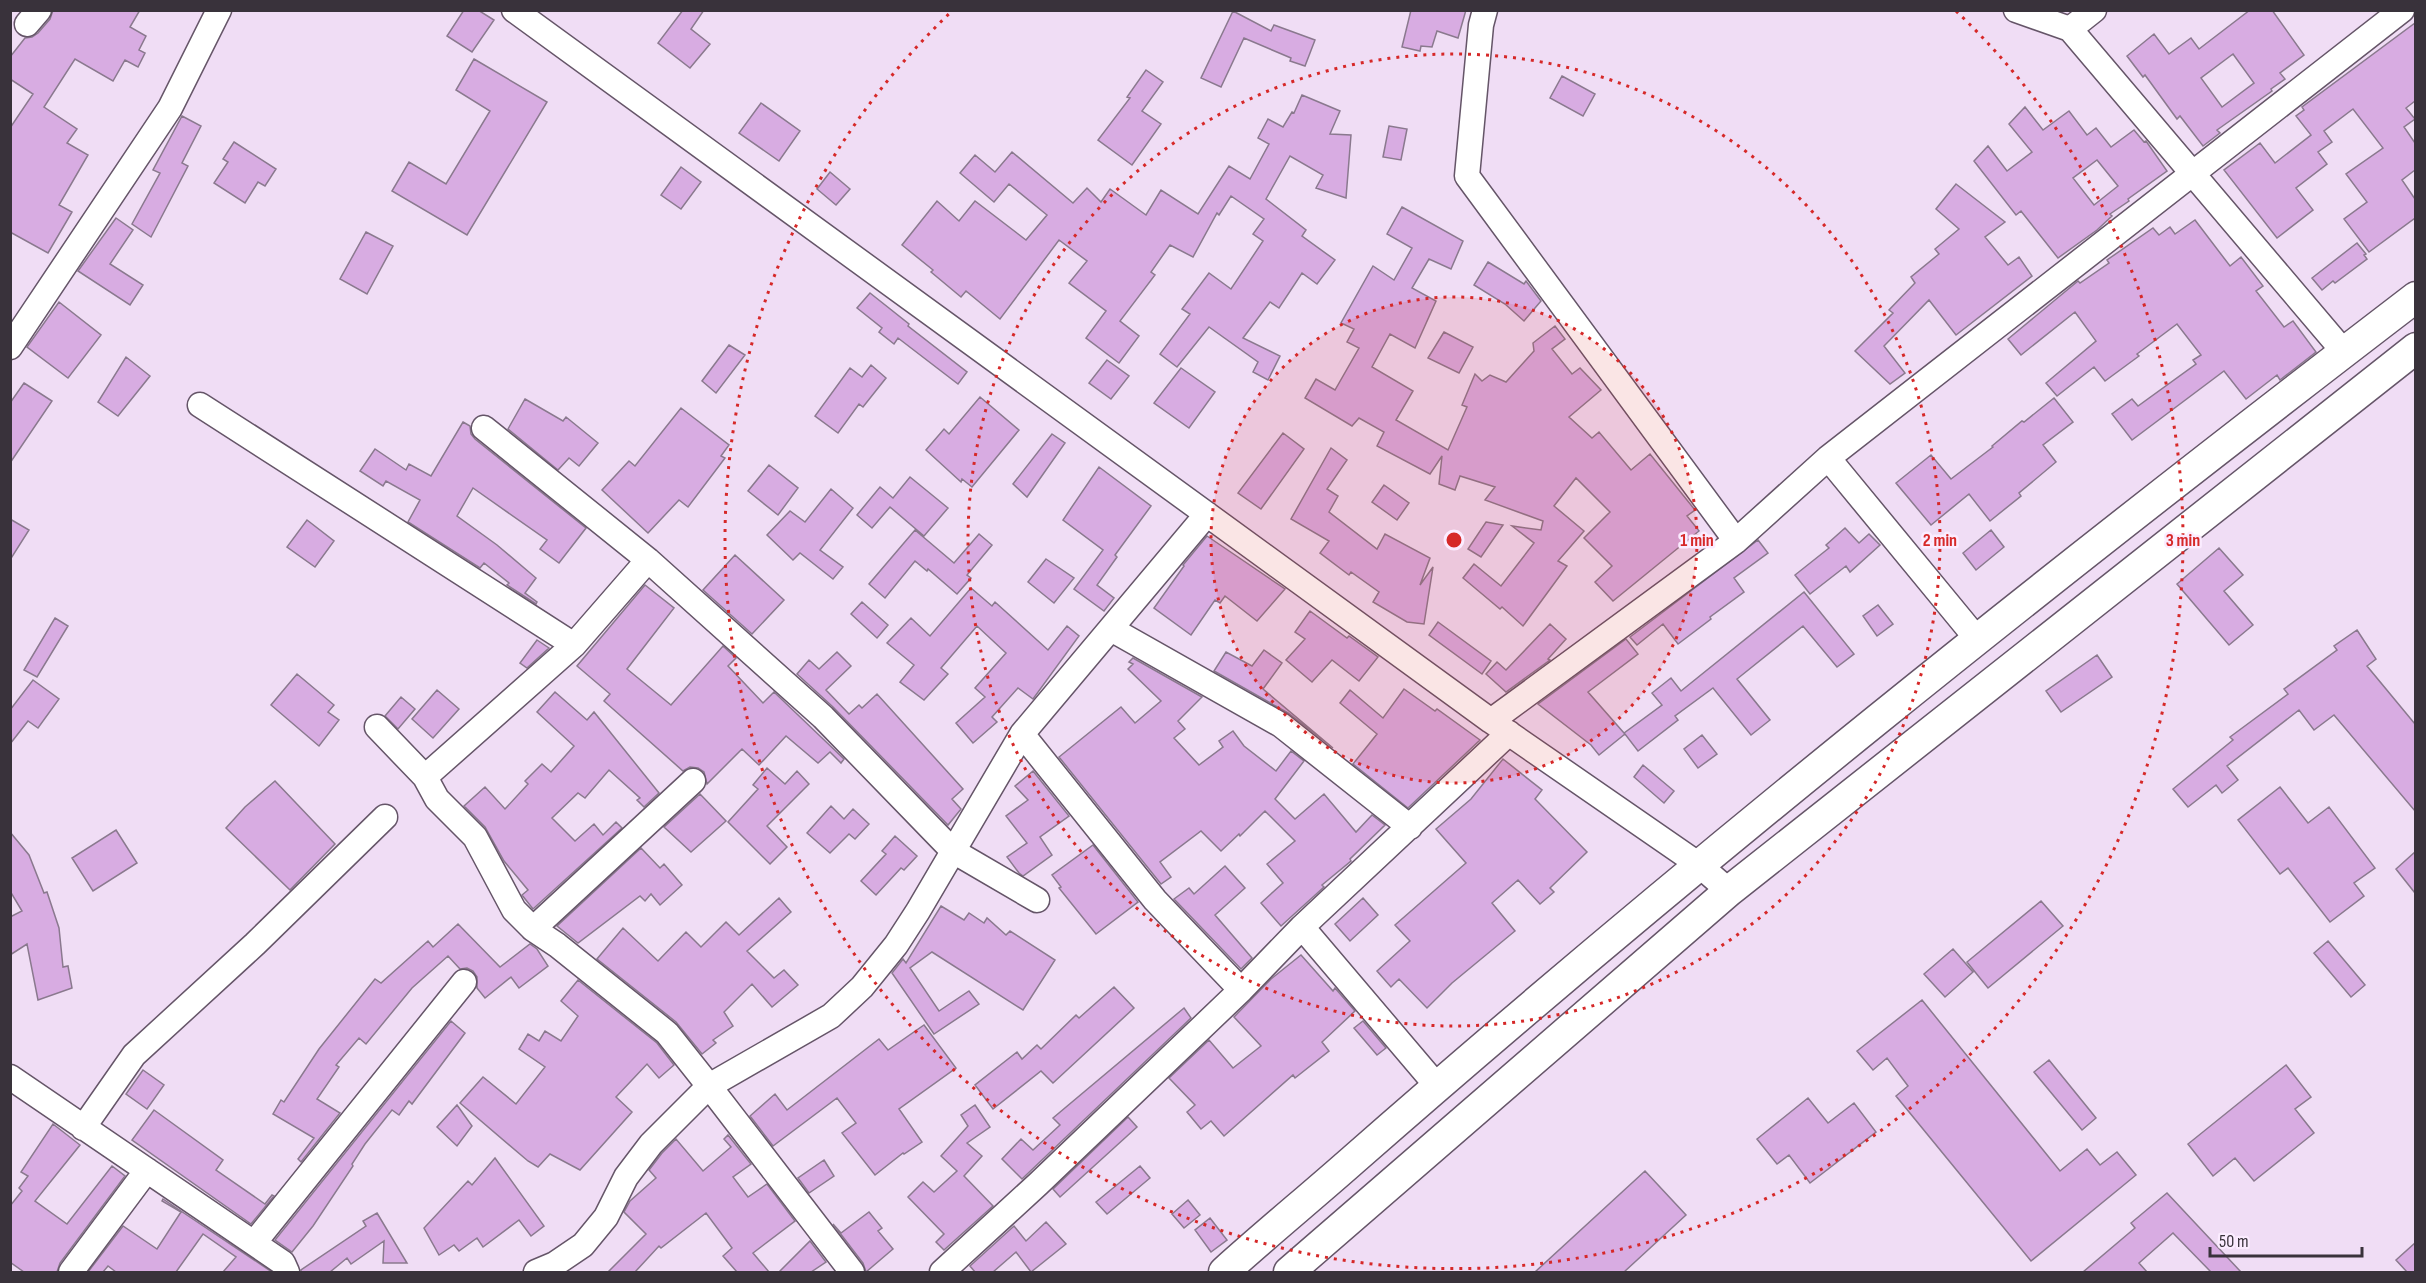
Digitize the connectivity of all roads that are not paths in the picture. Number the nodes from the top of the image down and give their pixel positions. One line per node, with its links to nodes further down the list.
1 (219, 10): 10 (street)
2 (514, 10): 16 (street)
3 (1485, 10): 17 (street)
4 (2016, 10): 7 (street)
5 (2094, 10): 7 (street)
6 (2402, 10): 8 (street)
7 (2070, 29): 8 (street)
8 (2193, 173): 12 (street); 15 (street)
9 (2415, 297): 12 (street)
10 (10, 347)
11 (2415, 348): 31 (street)
12 (2344, 352): 20 (street)
13 (200, 405): 21 (street)
14 (484, 428): 18 (street)
15 (1828, 458): 17 (street); 20 (street)
16 (1207, 514): 19 (street); 23 (street)
17 (1736, 541): 23 (street)
18 (648, 560): 21 (street); 29 (street)
19 (1111, 629): 24 (street); 28 (street)
20 (1977, 639): 30 (street)
21 (574, 645): 25 (street)
22 (377, 727): 25 (street)
23 (1500, 727): 28 (street); 30 (street)
24 (1022, 734): 29 (street); 36 (street)
25 (425, 777): 34 (street)
26 (693, 781): 34 (street)
27 (385, 818): 40 (street)
28 (1410, 827): 33 (street)
29 (953, 851): 32 (street); 38 (street)
30 (1698, 864): 31 (street); 39 (street)
31 (1729, 891): 49 (street)
32 (1038, 900)
33 (1302, 927): 36 (street); 39 (street)
34 (533, 929): 38 (street)
35 (464, 982): 42 (street)
36 (1240, 990): 43 (street)
37 (10, 1077): 40 (street)
38 (709, 1086): 46 (street); 47 (street)
39 (1437, 1086): 48 (street)
40 (83, 1128): 41 (street)
41 (147, 1170): 42 (street); 44 (street)
42 (254, 1244): 45 (street)
43 (947, 1271)
44 (71, 1272)
45 (287, 1272)
46 (536, 1272)
47 (852, 1272)
48 (1224, 1272)
49 (1288, 1272)

